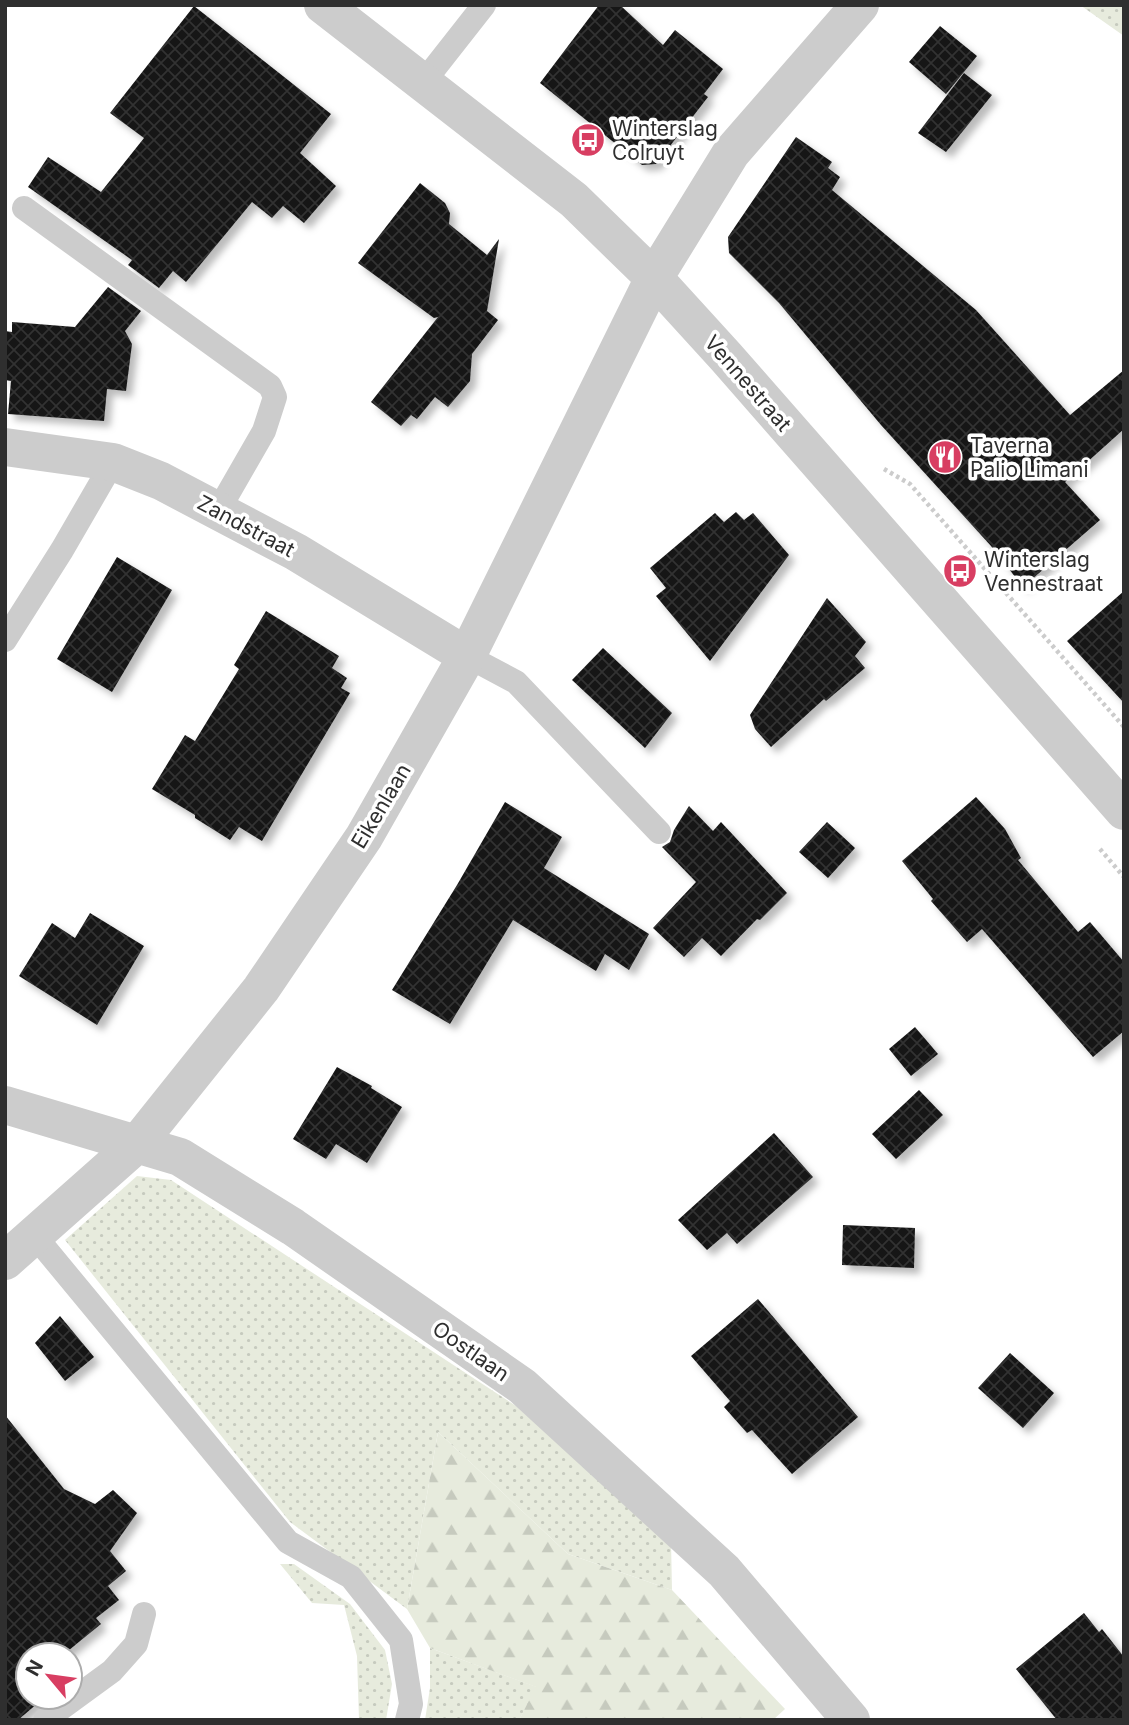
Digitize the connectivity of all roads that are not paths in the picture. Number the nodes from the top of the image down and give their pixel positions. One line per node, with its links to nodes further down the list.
1 (323, 5): 4 (street, Vennestraat)
2 (484, 5): 4 (lane)
3 (860, 5): 6 (street, Eikenlaan)
4 (422, 84): 6 (street, Vennestraat)
5 (24, 208): 9 (lane)
6 (654, 278): 11 (street, Eikenlaan); 12 (street, Vennestraat)
7 (5, 447): 8 (street, Zandstraat)
8 (113, 463): 9 (street, Zandstraat); 10 (lane)
9 (218, 511): 11 (street, Zandstraat)
10 (5, 640)
11 (467, 656): 13 (lane); 15 (street, Eikenlaan)
12 (1124, 811)
13 (659, 832)
14 (5, 1105): 15 (street, Oostlaan)
15 (137, 1144): 16 (street, Eikenlaan); 21 (street, Oostlaan)
16 (34, 1235): 17 (street, Eikenlaan); 20 (lane)
17 (5, 1261)
18 (144, 1614): 19 (lane)
19 (45, 1720)
20 (407, 1720)
21 (851, 1720)

